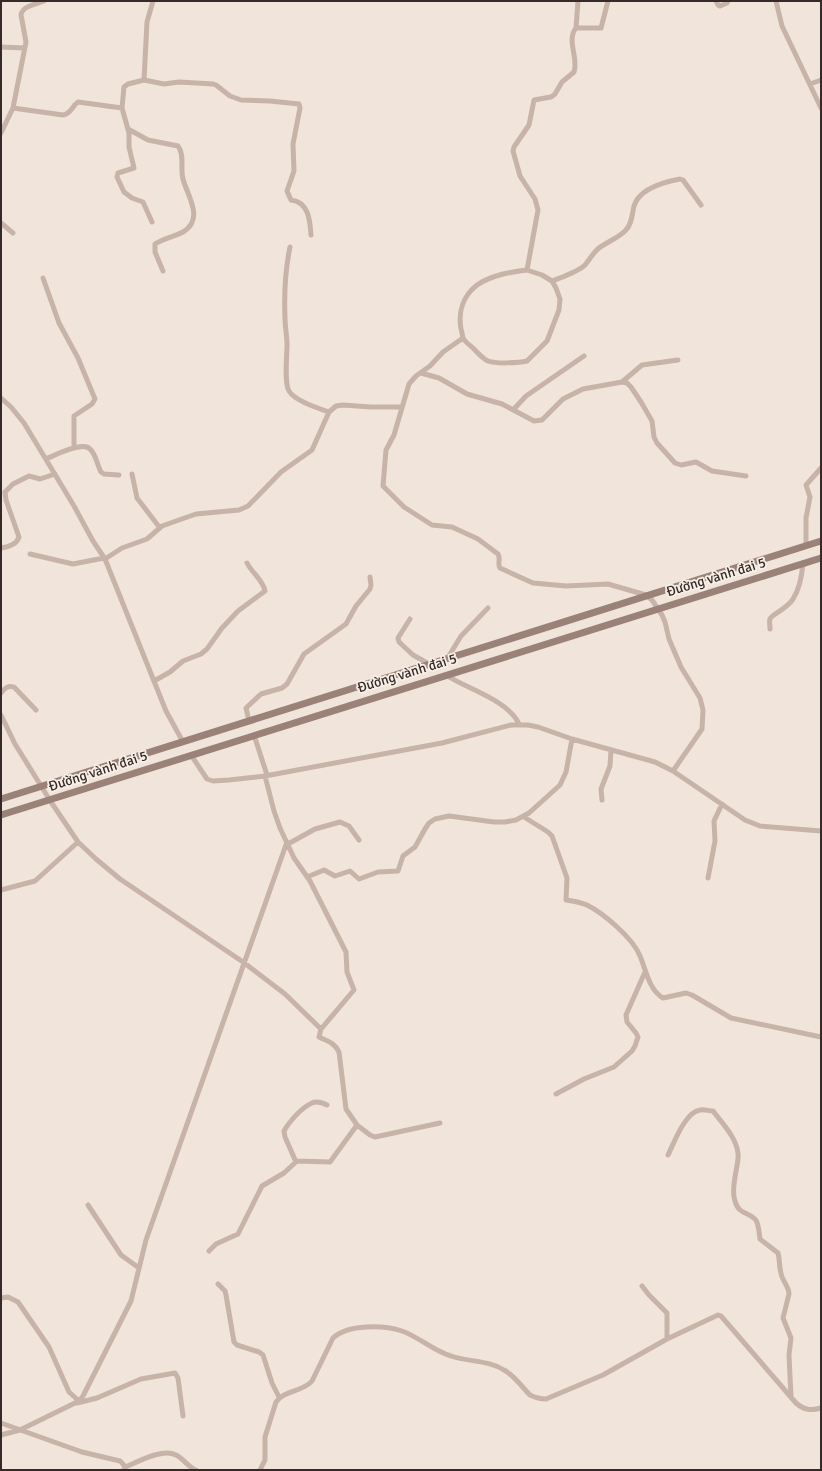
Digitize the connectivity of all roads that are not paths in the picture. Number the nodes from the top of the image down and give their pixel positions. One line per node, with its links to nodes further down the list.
1 (44, 1): 10 (street)
2 (153, 1): 11 (street)
3 (578, 1): 8 (street)
4 (608, 1): 8 (street)
5 (716, 1): 6 (street)
6 (728, 1)
7 (776, 1): 13 (street)
8 (576, 28): 26 (street)
9 (1, 47): 10 (street)
10 (25, 48): 14 (street)
11 (144, 80): 15 (street); 23 (street)
12 (821, 80): 13 (street)
13 (810, 84): 16 (street)
14 (13, 108): 15 (street); 18 (street)
15 (122, 108): 17 (street)
16 (821, 108)
17 (128, 129): 20 (street); 25 (street)
18 (1, 133)
19 (701, 206): 28 (street)
20 (152, 222)
21 (1, 223): 22 (street)
22 (13, 233)
23 (311, 235)
24 (290, 247): 37 (street)
25 (163, 270)
26 (527, 270): 28 (street); 29 (street)
27 (43, 278): 38 (street)
28 (552, 281): 29 (street)
29 (463, 338): 32 (street)
30 (584, 356): 36 (street)
31 (678, 360): 33 (street)
32 (420, 373): 35 (street); 36 (street)
33 (622, 382): 36 (street); 44 (street)
34 (1, 398): 39 (street)
35 (402, 407): 37 (street); 55 (street)
36 (513, 410)
37 (329, 412): 45 (street)
38 (74, 448): 39 (street); 43 (street)
39 (46, 459): 41 (street)
40 (821, 468): 47 (street)
41 (55, 474): 48 (street); 51 (street)
42 (132, 474): 45 (street)
43 (119, 475)
44 (746, 476)
45 (160, 528): 51 (street)
46 (821, 541): 47 (main road, Đường vành đai 5)
47 (806, 546): 55 (main road, Đường vành đai 5)
48 (1, 548)
49 (30, 554): 51 (street)
50 (821, 558): 53 (main road, Đường vành đai 5)
51 (105, 559): 63 (street)
52 (247, 563): 63 (street)
53 (803, 563): 57 (main road, Đường vành đai 5); 59 (street)
54 (370, 577): 67 (street)
55 (648, 596): 57 (street); 60 (main road, Đường vành đai 5)
56 (488, 608): 60 (street)
57 (658, 608): 62 (main road, Đường vành đai 5); 74 (street)
58 (410, 619): 61 (street)
59 (770, 629)
60 (447, 659): 61 (main road, Đường vành đai 5)
61 (429, 664): 67 (main road, Đường vành đai 5)
62 (446, 675): 68 (street); 69 (main road, Đường vành đai 5)
63 (154, 681): 71 (street)
64 (1, 692): 65 (street)
65 (36, 710)
66 (1, 715): 76 (street)
67 (249, 721): 71 (main road, Đường vành đai 5)
68 (520, 724): 70 (street); 75 (street)
69 (254, 735): 73 (main road, Đường vành đai 5); 75 (street)
70 (572, 739): 72 (street); 82 (street)
71 (183, 742): 76 (main road, Đường vành đai 5)
72 (611, 750): 74 (street); 79 (street)
73 (191, 755): 75 (street); 78 (main road, Đường vành đai 5)
74 (673, 771): 80 (street)
75 (266, 776): 86 (street)
76 (42, 787): 77 (main road, Đường vành đai 5); 78 (street)
77 (1, 799)
78 (50, 800): 81 (main road, Đường vành đai 5); 85 (street)
79 (602, 800)
80 (722, 804): 83 (street); 88 (street)
81 (1, 815)
82 (524, 817): 87 (street); 91 (street)
83 (821, 831)
84 (359, 840): 86 (street)
85 (78, 842): 89 (street); 90 (street)
86 (287, 843): 87 (street); 90 (street)
87 (308, 877): 92 (street)
88 (708, 878)
89 (1, 890)
90 (243, 962): 92 (street); 102 (street)
91 (646, 972): 93 (street); 94 (street)
92 (321, 1029): 97 (street)
93 (821, 1037)
94 (556, 1094)
95 (327, 1105): 99 (street)
96 (440, 1123): 97 (street)
97 (357, 1125): 99 (street)
98 (668, 1155): 108 (street)
99 (296, 1162): 101 (street)
100 (88, 1205): 102 (street)
101 (209, 1251)
102 (139, 1268): 109 (street)
103 (218, 1284): 107 (street)
104 (642, 1286): 106 (street)
105 (1, 1298): 109 (street)
106 (667, 1339): 107 (street); 108 (street)
107 (279, 1397): 117 (street)
108 (791, 1397): 110 (street)
109 (78, 1402): 111 (street); 113 (street)
110 (821, 1408)
111 (183, 1416)
112 (1, 1423): 113 (street)
113 (20, 1430): 114 (street); 115 (street)
114 (1, 1435)
115 (124, 1469): 116 (street)
116 (196, 1470)
117 (260, 1470)

